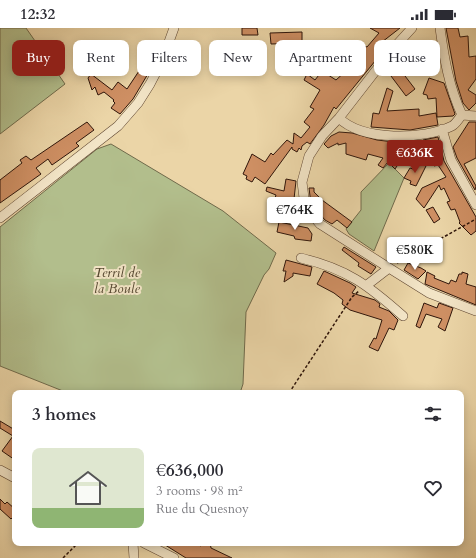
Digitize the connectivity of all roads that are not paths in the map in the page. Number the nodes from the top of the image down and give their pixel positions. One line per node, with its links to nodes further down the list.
1 (174, 28): 9 (street)
2 (412, 28): 6 (street)
3 (440, 28): 4 (street)
4 (462, 115): 5 (street); 7 (street)
5 (476, 116)
6 (339, 118): 7 (street); 11 (street)
7 (442, 129): 8 (street)
8 (476, 205)
9 (0, 218)
10 (301, 258): 12 (street)
11 (389, 268): 12 (street); 13 (street)
12 (367, 285): 14 (street)
13 (476, 311)
14 (403, 316)
15 (0, 470): 16 (street)
16 (12, 476)
17 (133, 546): 19 (street)
18 (150, 546): 20 (street)
19 (134, 558)
20 (174, 558)

